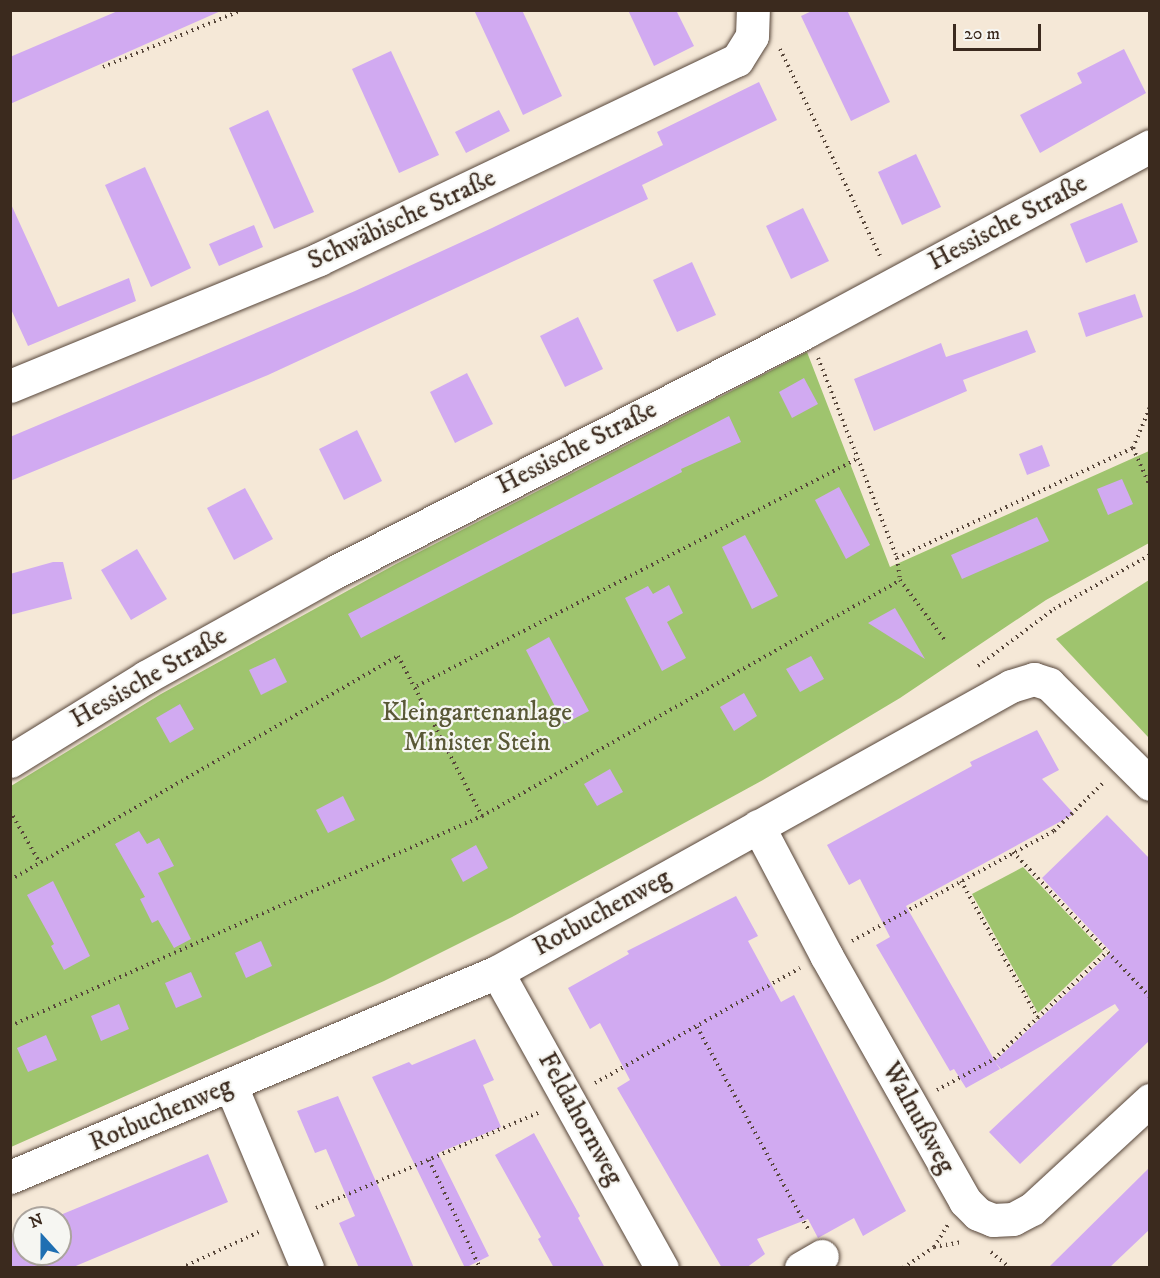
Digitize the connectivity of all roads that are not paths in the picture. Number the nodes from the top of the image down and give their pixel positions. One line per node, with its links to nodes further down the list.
1 (753, 10): 3 (street, Schwäbische Straße)
2 (1149, 146): 4 (street, Hessische Straße)
3 (10, 386)
4 (10, 761)
5 (1149, 784): 6 (street, Rotbuchenweg)
6 (758, 826): 7 (street, Rotbuchenweg); 9 (street, Walnußweg)
7 (497, 972): 8 (street, Rotbuchenweg); 12 (street, Feldahornweg)
8 (231, 1086): 10 (street, Rotbuchenweg); 11 (street)
9 (1149, 1100)
10 (10, 1177)
11 (307, 1268)
12 (662, 1268)

